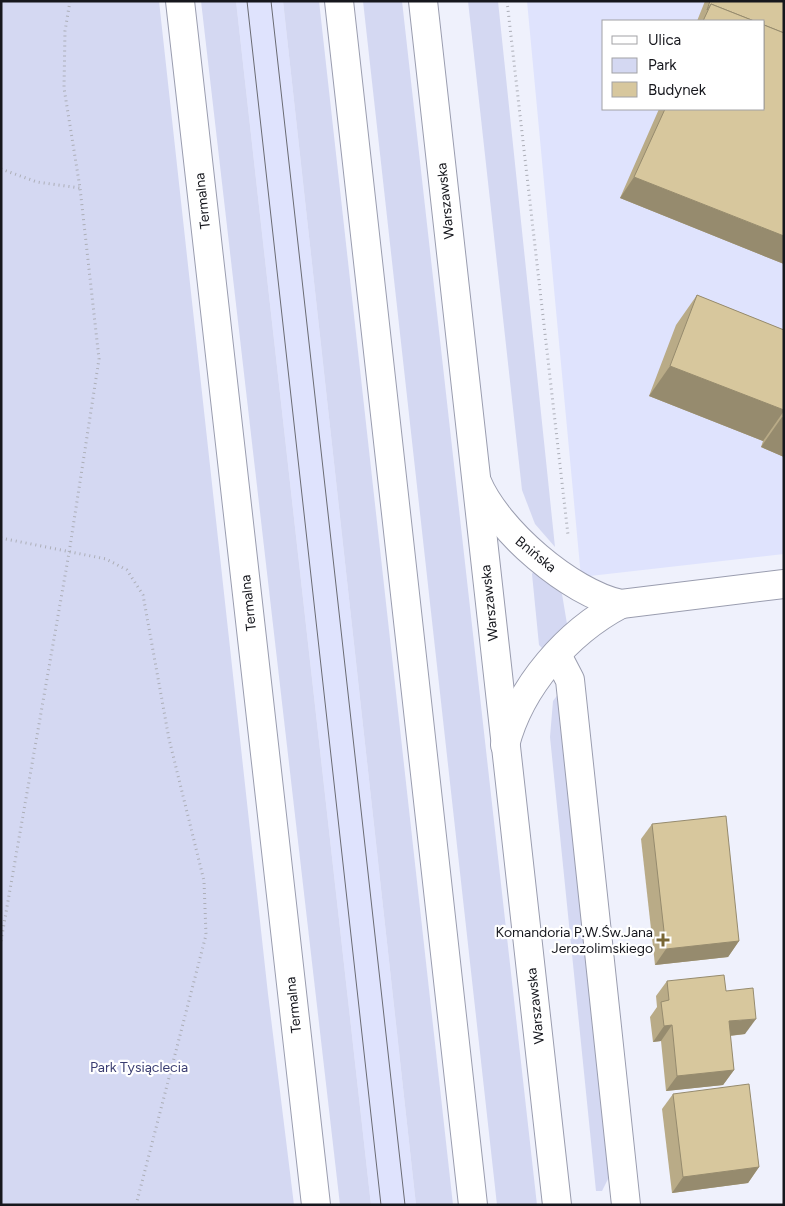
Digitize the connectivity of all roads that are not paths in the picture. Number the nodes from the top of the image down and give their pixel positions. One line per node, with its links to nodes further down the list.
1 (180, 1): 9 (main road, Termalna)
2 (340, 1): 10 (main road)
3 (423, 1): 4 (main road, Warszawska)
4 (475, 477): 6 (main road, Bnińska); 8 (main road, Warszawska)
5 (784, 584): 6 (main road, Bnińska)
6 (621, 604): 7 (main road, Bnińska)
7 (557, 655): 8 (main road, Bnińska); 12 (main road)
8 (505, 745): 11 (main road, Warszawska)
9 (316, 1205)
10 (474, 1205)
11 (557, 1205)
12 (626, 1205)

